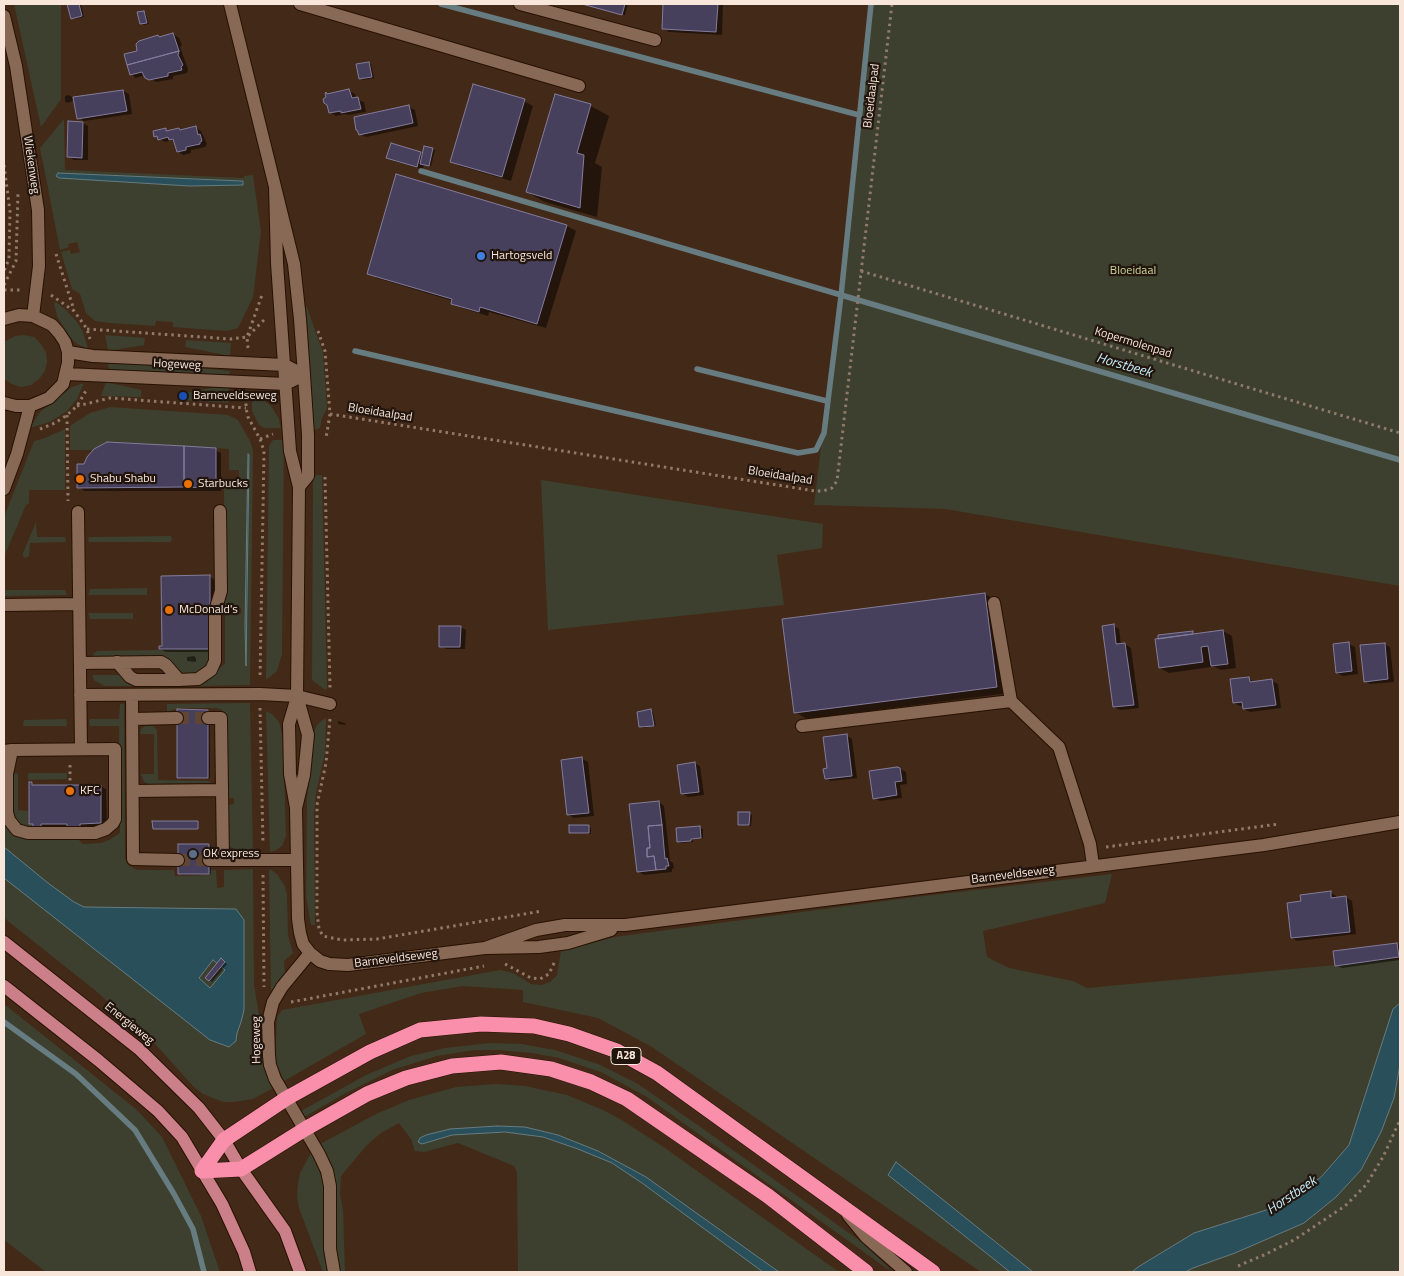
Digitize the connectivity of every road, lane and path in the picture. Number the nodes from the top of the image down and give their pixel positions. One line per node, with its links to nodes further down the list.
1 (230, 4): 9 (street)
2 (300, 4): 7 (street)
3 (520, 4): 6 (street)
4 (892, 4): 13 (path, Bloeidaalpad)
5 (4, 16): 16 (street, Wiekenweg)
6 (655, 40)
7 (579, 86)
8 (4, 165): 12 (path)
9 (275, 186): 21 (street); 23 (street)
10 (18, 188): 14 (path)
11 (54, 252): 15 (path)
12 (4, 271)
13 (861, 271): 30 (path, Kopermolenpad); 31 (path, Bloeidaalpad)
14 (4, 285)
15 (74, 310)
16 (33, 316): 17 (street); 19 (street)
17 (4, 319)
18 (87, 329): 20 (path)
19 (68, 352): 20 (street, Hogeweg); 22 (street)
20 (248, 363): 21 (street, Hogeweg)
21 (285, 365): 23 (street, Hogeweg); 25 (street)
22 (66, 374): 24 (street, Hogeweg); 27 (street)
23 (304, 374): 25 (street); 32 (street)
24 (247, 383): 25 (street, Hogeweg); 29 (path)
25 (286, 384): 32 (street)
26 (4, 403): 27 (street)
27 (30, 406): 33 (street)
28 (77, 406): 29 (path)
29 (246, 408): 42 (path)
30 (1400, 432)
31 (326, 435)
32 (299, 487): 45 (street)
33 (4, 489)
34 (220, 511): 41 (street)
35 (78, 512): 37 (street)
36 (994, 603): 46 (street)
37 (79, 604): 38 (street); 40 (street)
38 (4, 605)
39 (117, 662): 40 (street); 41 (street); 41 (street)
40 (80, 663): 43 (street)
41 (179, 680)
42 (260, 694): 44 (street); 45 (street); 61 (path)
43 (80, 695): 44 (street); 52 (street)
44 (132, 695): 50 (street)
45 (297, 696): 47 (street); 56 (street); 56 (street)
46 (1012, 701): 51 (street); 63 (street)
47 (330, 704)
48 (177, 718): 50 (street)
49 (208, 718): 55 (street)
50 (133, 719): 54 (street)
51 (802, 726)
52 (81, 749): 53 (street); 53 (street)
53 (8, 750)
54 (133, 790): 55 (street); 58 (street)
55 (222, 790): 60 (street)
56 (296, 808): 62 (street)
57 (1400, 822): 63 (street, Barneveldseweg)
58 (178, 860)
59 (209, 860): 60 (street)
60 (223, 860): 61 (street)
61 (263, 860): 62 (street); 74 (path)
62 (297, 860): 70 (street)
63 (1093, 865): 64 (street, Barneveldseweg)
64 (625, 925): 65 (street, Barneveldseweg); 68 (street, Barneveldseweg)
65 (551, 928): 66 (path); 69 (street, Barneveldseweg)
66 (323, 936)
67 (4, 942): 78 (main road, Energieweg)
68 (554, 945): 69 (street, Barneveldseweg); 72 (path)
69 (485, 948): 70 (street, Barneveldseweg)
70 (310, 953): 74 (street, Hogeweg)
71 (492, 964): 74 (path)
72 (499, 964)
73 (4, 986): 80 (main road)
74 (273, 1002): 75 (street, Hogeweg)
75 (286, 1098): 77 (street, Hogeweg); 78 (highway, A28); 81 (highway, A28)
76 (1400, 1120): 82 (path)
77 (305, 1129): 79 (highway); 85 (street, Hogeweg); 86 (highway)
78 (224, 1140): 79 (main road); 80 (highway)
79 (241, 1169): 80 (highway); 84 (main road)
80 (202, 1171): 83 (main road)
81 (844, 1209): 87 (street); 88 (highway, A28)
82 (1238, 1266)
83 (250, 1272)
84 (300, 1272)
85 (334, 1272)
86 (866, 1272)
87 (906, 1272)
88 (933, 1272)

